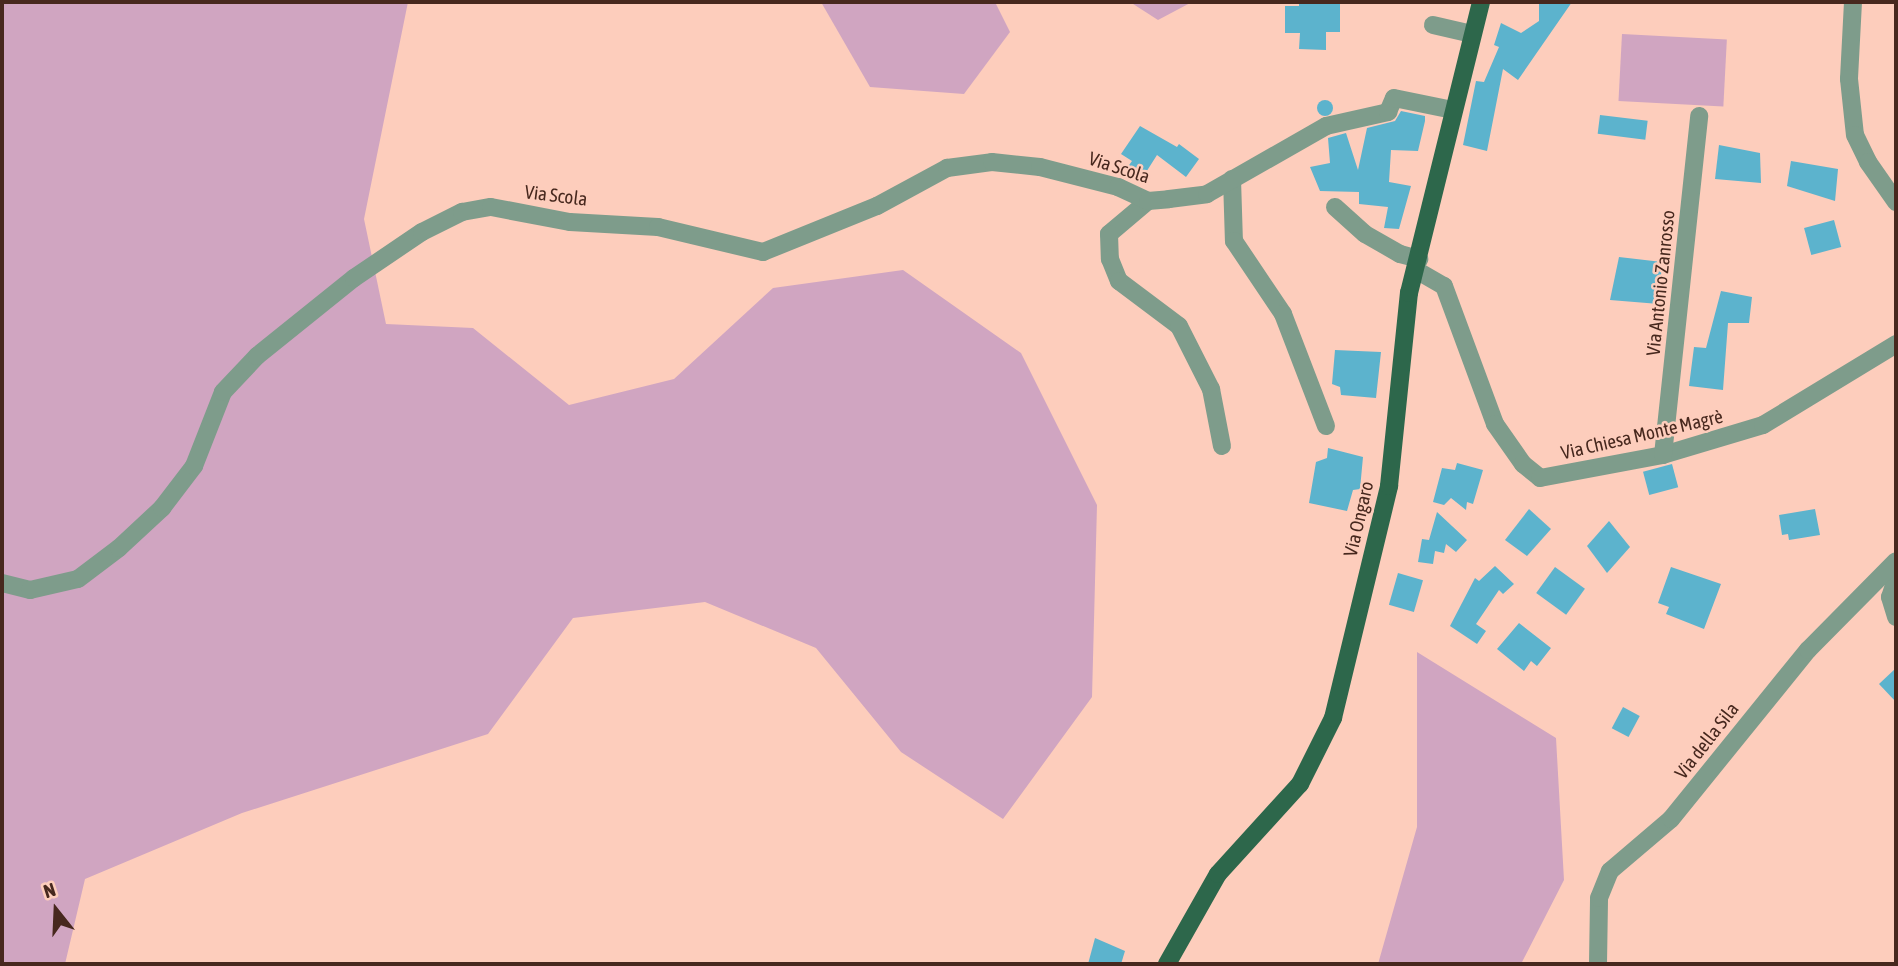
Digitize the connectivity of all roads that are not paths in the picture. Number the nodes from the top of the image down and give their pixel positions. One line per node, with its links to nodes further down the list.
1 (1481, 2): 4 (main road, Via Ongaro)
2 (1853, 2): 9 (street)
3 (1433, 25): 4 (street)
4 (1472, 34): 5 (main road, Via Ongaro)
5 (1453, 110): 7 (street, Via Scola); 11 (main road, Via Ongaro)
6 (1699, 116): 15 (street, Via Antonio Zanrosso)
7 (1232, 179): 8 (street, Via Scola); 13 (street)
8 (1148, 201): 14 (street); 18 (street, Via Scola)
9 (1896, 202)
10 (1335, 207): 11 (street)
11 (1418, 265): 15 (street, Via Chiesa Monte Magrè); 20 (main road, Via Ongaro)
12 (1896, 344): 15 (street, Via Chiesa Monte Magrè)
13 (1326, 426)
14 (1222, 446)
15 (1663, 455)
16 (1896, 561): 21 (street, Via della Sila)
17 (1896, 579): 19 (street)
18 (2, 583)
19 (1896, 617)
20 (1167, 964)
21 (1598, 964)

